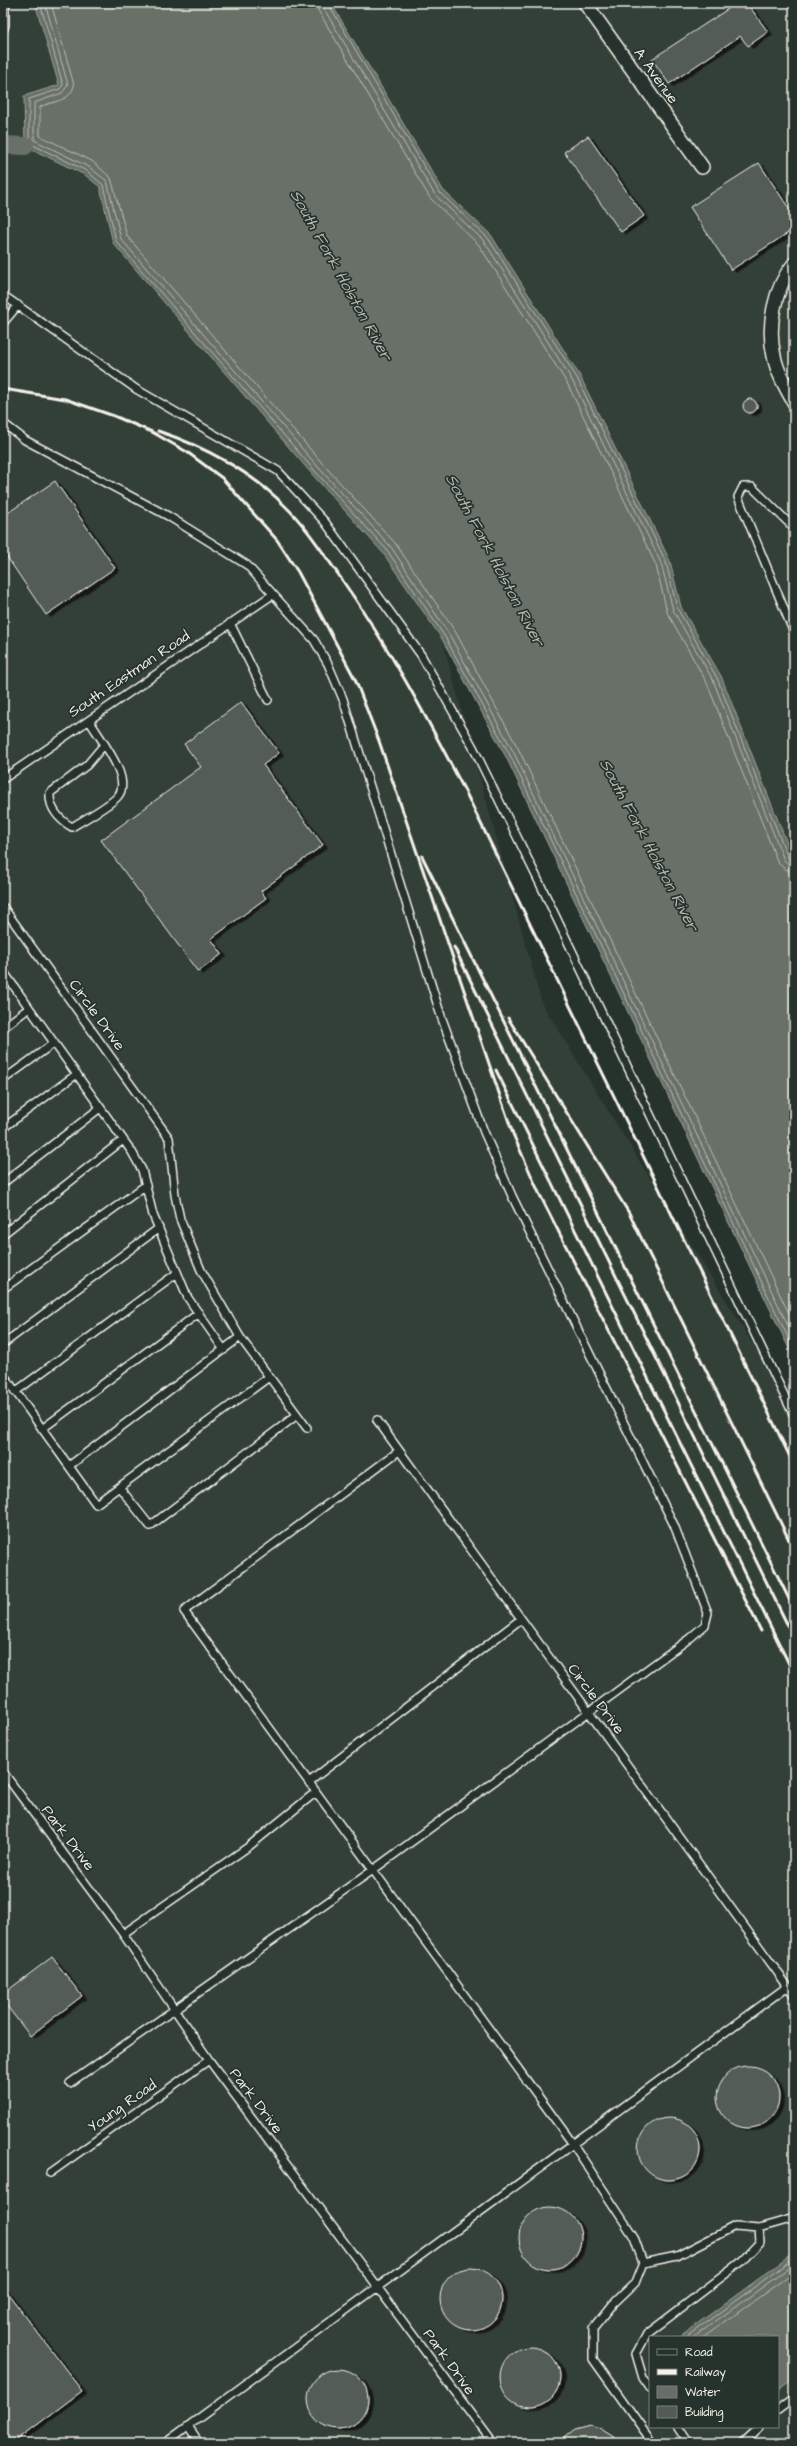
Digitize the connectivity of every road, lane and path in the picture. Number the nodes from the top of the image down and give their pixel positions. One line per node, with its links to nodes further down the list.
1 (5, 3): 3 (lane)
2 (585, 3): 4 (street, A Avenue)
3 (3, 31)
4 (702, 167)
5 (794, 264): 9 (street)
6 (3, 295): 7 (lane)
7 (18, 305): 8 (lane); 43 (lane)
8 (3, 323)
9 (794, 402)
10 (3, 423): 12 (lane)
11 (794, 528): 14 (lane)
12 (272, 595): 13 (lane, South Eastman Road); 51 (lane)
13 (230, 623): 15 (lane); 16 (lane, South Eastman Road)
14 (794, 633)
15 (268, 700)
16 (89, 720): 17 (lane); 18 (lane, South Eastman Road)
17 (103, 746): 17 (lane)
18 (3, 779)
19 (3, 907): 36 (lane, Circle Drive)
20 (4, 974): 21 (lane)
21 (29, 1008): 22 (lane); 23 (lane)
22 (3, 1028)
23 (54, 1043): 24 (lane); 25 (lane)
24 (77, 1074): 26 (lane); 27 (lane)
25 (3, 1080)
26 (100, 1108): 28 (lane); 29 (lane)
27 (3, 1128)
28 (123, 1140): 30 (lane); 32 (lane)
29 (3, 1183)
30 (146, 1185): 31 (lane); 34 (lane)
31 (159, 1228): 33 (lane); 37 (lane)
32 (3, 1234)
33 (177, 1273): 35 (lane); 41 (lane)
34 (3, 1289)
35 (199, 1313): 38 (lane); 46 (lane)
36 (240, 1337): 38 (lane); 40 (lane)
37 (3, 1344)
38 (224, 1350): 48 (lane)
39 (3, 1374): 41 (lane)
40 (269, 1377): 42 (lane); 49 (lane)
41 (16, 1392): 46 (lane)
42 (297, 1415): 45 (lane); 49 (lane)
43 (794, 1416)
44 (377, 1420): 47 (lane, Circle Drive)
45 (307, 1428)
46 (42, 1429): 48 (lane)
47 (399, 1451): 50 (lane, Circle Drive); 53 (lane)
48 (69, 1466): 49 (lane)
49 (120, 1488)
50 (521, 1619): 51 (lane, Circle Drive); 53 (lane)
51 (588, 1711): 55 (lane); 57 (lane, Circle Drive)
52 (3, 1772): 56 (lane, Park Drive)
53 (309, 1782): 54 (lane)
54 (316, 1792): 55 (lane); 56 (lane)
55 (373, 1870): 59 (lane); 62 (lane)
56 (123, 1934): 59 (lane, Park Drive)
57 (788, 1986): 58 (lane, Circle Drive); 62 (lane)
58 (794, 1995)
59 (174, 2010): 60 (lane, Park Drive); 61 (lane)
60 (209, 2060): 63 (lane, Young Road); 67 (lane, Park Drive)
61 (70, 2083)
62 (573, 2144): 66 (lane); 67 (lane)
63 (50, 2173)
64 (794, 2218): 65 (lane)
65 (759, 2228): 66 (lane); 68 (lane)
66 (644, 2263): 77 (lane)
67 (378, 2288): 71 (lane); 76 (lane, Park Drive)
68 (649, 2387)
69 (794, 2398): 70 (lane)
70 (779, 2409)
71 (188, 2427): 74 (lane); 75 (lane)
72 (679, 2428): 78 (lane)
73 (758, 2428): 79 (lane)
74 (164, 2443)
75 (199, 2443)
76 (493, 2443)
77 (653, 2443)
78 (689, 2443)
79 (742, 2443)

